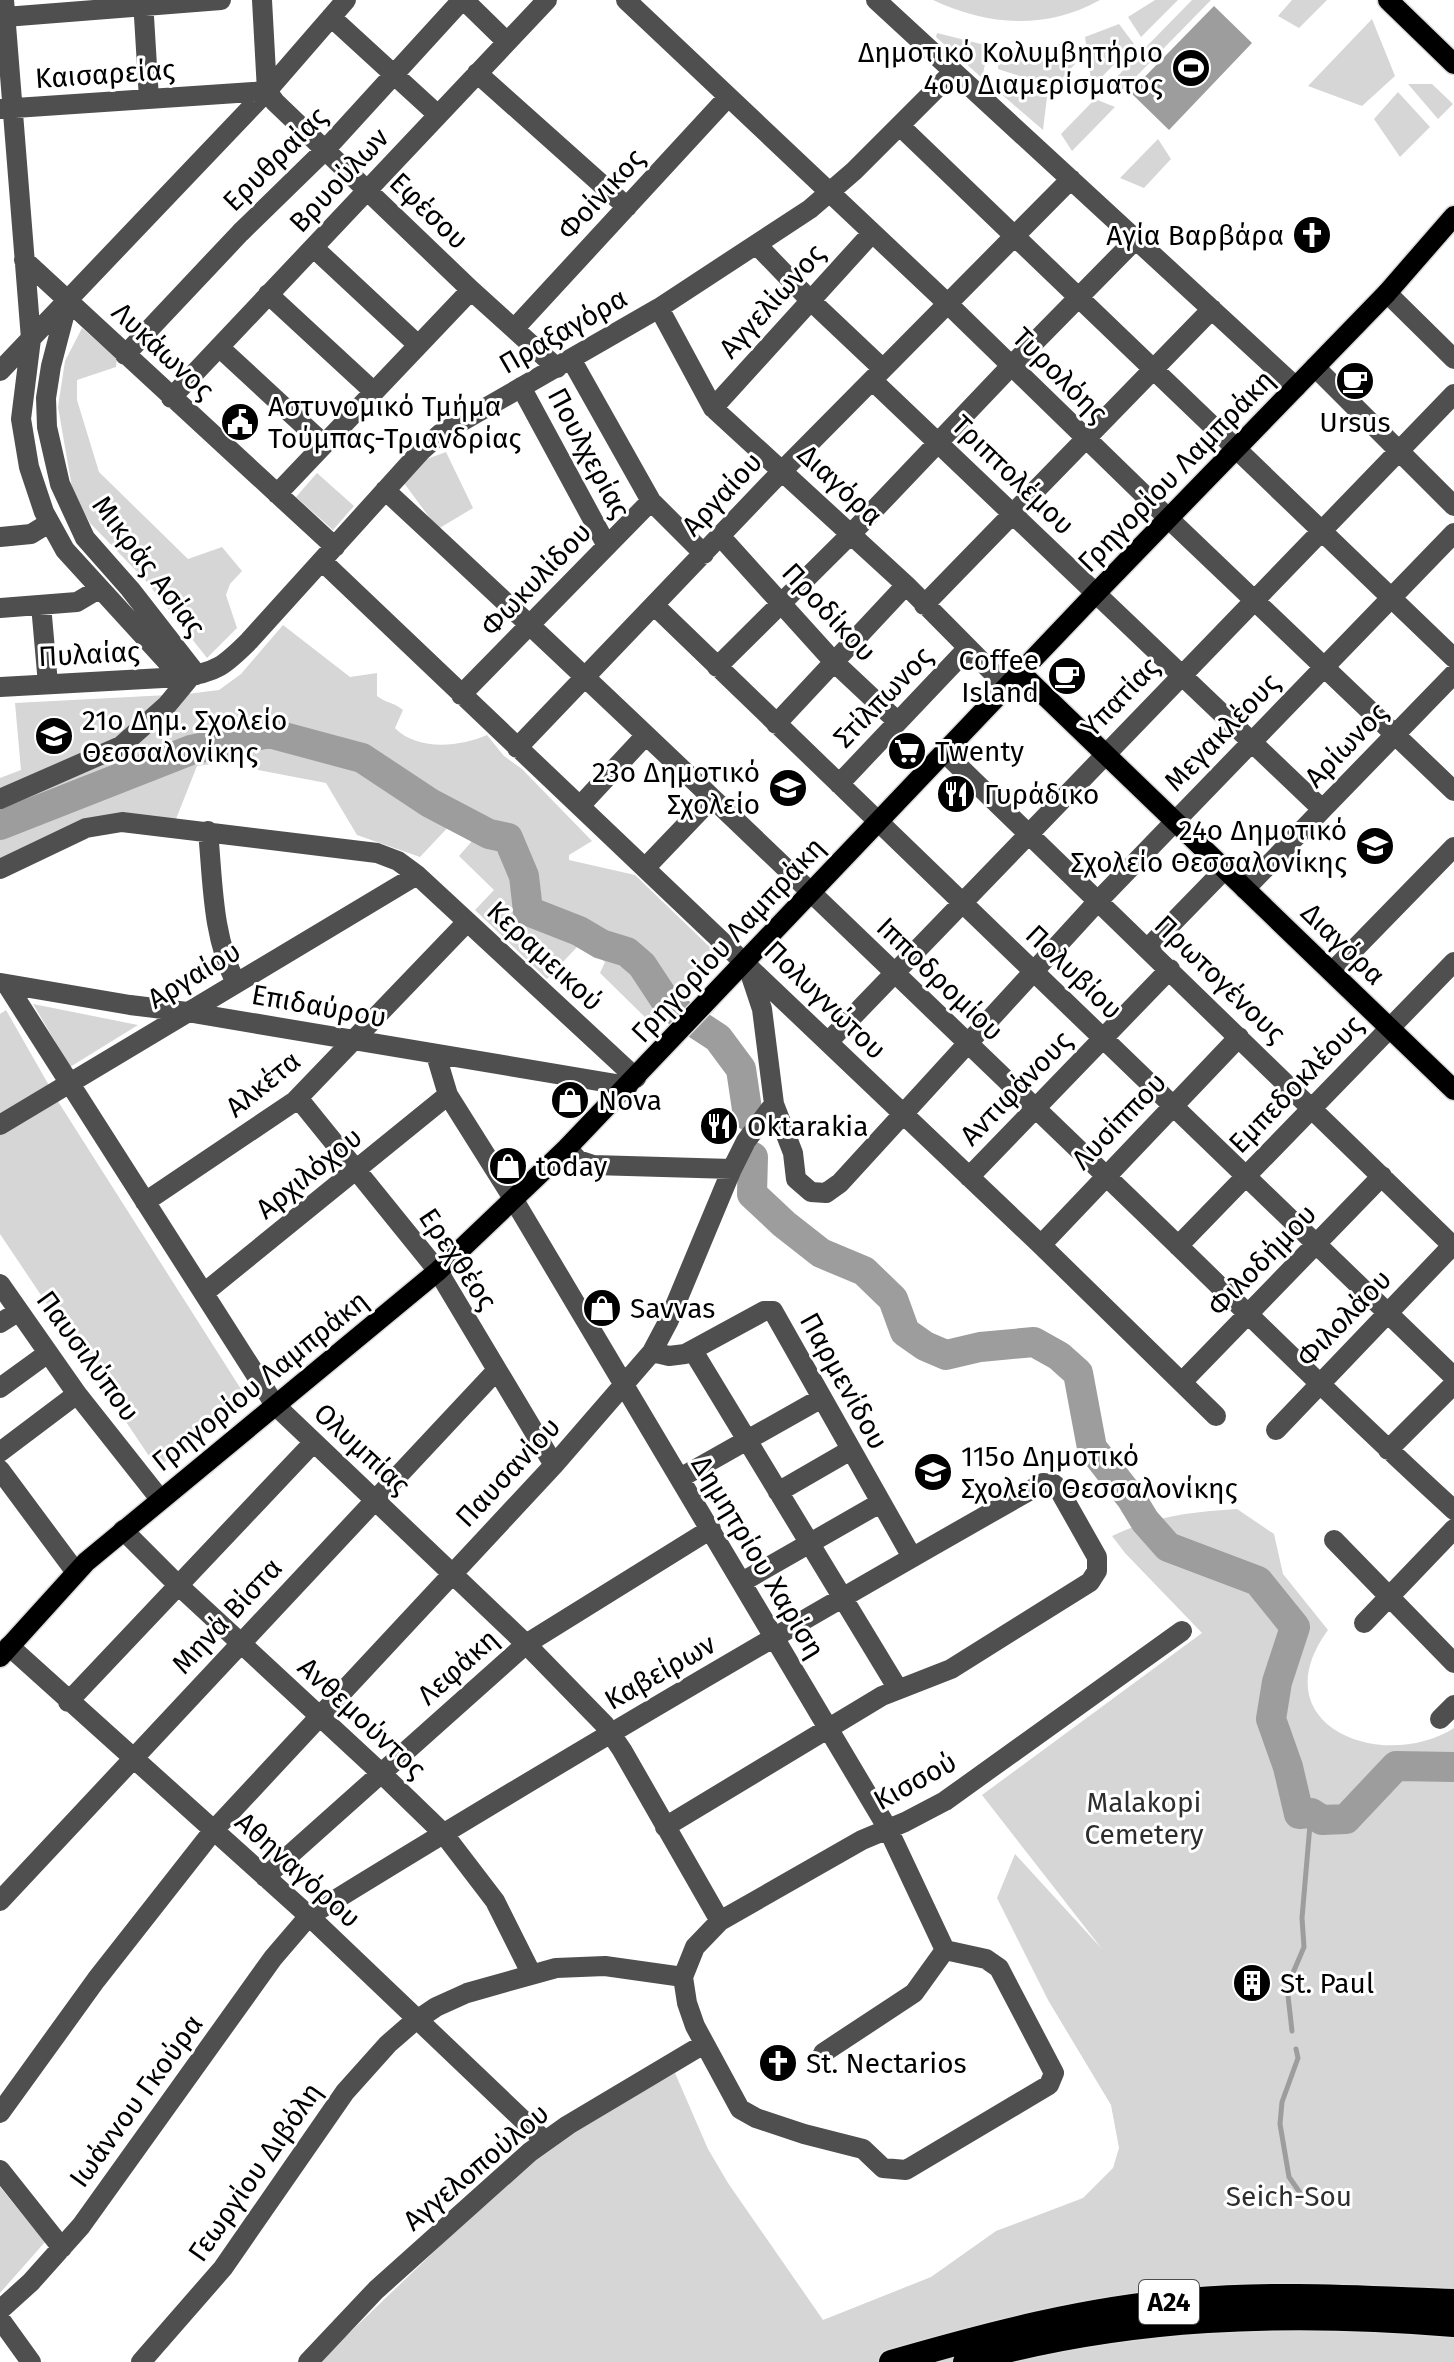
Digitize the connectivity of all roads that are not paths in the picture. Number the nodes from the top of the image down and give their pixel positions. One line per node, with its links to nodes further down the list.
1 (221, 0): 9 (street)
2 (262, 0): 13 (street)
3 (346, 0): 11 (street)
4 (463, 0): 12 (street); 18 (street, Ερυθραίας)
5 (547, 0): 12 (street, Βρυούλων)
6 (626, 0): 21 (street, Τυρολόης)
7 (876, 0): 17 (street)
8 (1388, 0): 15 (main road)
9 (143, 3): 10 (street); 22 (street)
10 (5, 8): 23 (street, Μικράς Ασίας)
11 (331, 17): 14 (street); 18 (street)
12 (507, 42): 16 (street, Βρυούλων)
13 (265, 48): 14 (street); 19 (street)
14 (299, 54): 19 (street)
15 (1454, 64)
16 (477, 73): 24 (street, Βρυούλων); 31 (street)
17 (952, 73): 25 (street, Πραξαγόρα); 28 (street)
18 (395, 74): 24 (street); 27 (street, Ερυθραίας)
19 (267, 91): 20 (street, Καισαρείας); 26 (street); 27 (street, Εφέσου)
20 (214, 94): 22 (street, Καισαρείας); 26 (street, Καισαρείας)
21 (728, 97): 30 (street, Τυρολόης); 31 (street, Φοίνικος)
22 (149, 99): 23 (street, Καισαρείας)
23 (6, 109): 38 (street, Μικράς Ασίας)
24 (438, 115): 29 (street, Βρυούλων)
25 (900, 126): 30 (street, Πραξαγόρα); 34 (street)
26 (227, 132): 44 (street)
27 (325, 150): 29 (street, Εφέσου); 52 (street, Ερυθραίας)
28 (1071, 179): 34 (street, Αργαίου); 35 (street)
29 (367, 191): 37 (street, Βρυούλων); 39 (street, Εφέσου)
30 (829, 193): 33 (street, Τυρολόης); 36 (street, Πραξαγόρα)
31 (627, 207): 48 (street, Φοίνικος)
32 (1453, 218): 40 (main road, Γρηγορίου Λαμπράκη)
33 (872, 233): 43 (street, Αγγελίωνος); 45 (street, Τυρολόης)
34 (1016, 235): 42 (street); 45 (street, Αργαίου)
35 (1136, 239): 42 (street); 47 (street)
36 (757, 245): 43 (street, Τριπτολέμου); 46 (street, Πραξαγόρα)
37 (314, 248): 41 (street, Βρυούλων); 50 (street)
38 (24, 260): 44 (street, Λυκάωνος); 49 (street, Μικράς Ασίας)
39 (471, 290): 48 (street, Εφέσου); 50 (street)
40 (1387, 293): 53 (street); 56 (main road, Γρηγορίου Λαμπράκη)
41 (268, 294): 51 (street, Βρυούλων); 62 (street)
42 (1078, 296): 55 (street); 57 (street)
43 (810, 300): 59 (street, Τριπτολέμου); 65 (street, Αγγελίωνος)
44 (68, 301): 49 (street); 52 (street, Λυκάωνος); 105 (street, Μικράς Ασίας)
45 (948, 304): 55 (street, Τυρολόης); 59 (street, Αργαίου)
46 (659, 308): 54 (street, Πραξαγόρα); 65 (street, Διαγόρα)
47 (1212, 309): 57 (street); 61 (street)
48 (515, 328): 54 (street, Εφέσου)
49 (31, 339): 58 (street); 78 (street, Μικράς Ασίας)
50 (418, 345): 62 (street)
51 (219, 347): 64 (street, Βρυούλων); 68 (street)
52 (125, 355): 64 (street, Λυκάωνος)
53 (1454, 359)
54 (564, 364): 60 (street, Πραξαγόρα); 74 (street)
55 (1011, 366): 66 (street, Τυρολόης); 67 (street)
56 (1315, 367): 61 (main road, Γρηγορίου Λαμπράκη); 70 (street)
57 (1153, 369): 66 (street); 69 (street)
58 (0, 371)
59 (878, 375): 67 (street, Τριπτολέμου); 71 (street, Αργαίου)
60 (521, 387): 72 (street, Πραξαγόρα); 84 (street, Πουλχερίας)
61 (1296, 387): 69 (main road, Γρηγορίου Λαμπράκη)
62 (373, 391): 68 (street)
63 (1454, 394): 70 (street, Υπατίας)
64 (171, 398): 73 (street, Λυκάωνος)
65 (713, 408): 71 (street, Διαγόρα)
66 (1085, 439): 76 (street); 77 (street, Τυρολόης)
67 (938, 443): 76 (street, Τριπτολέμου); 81 (street)
68 (324, 444): 73 (street)
69 (1237, 449): 77 (main road, Γρηγορίου Λαμπράκη); 79 (street)
70 (1399, 451): 75 (street); 79 (street, Υπατίας)
71 (782, 471): 81 (street, Διαγόρα); 83 (street, Αργαίου)
72 (385, 490): 85 (street, Πραξαγόρα); 97 (street, Ιπποδρομίου)
73 (277, 494): 85 (street, Λυκάωνος)
74 (651, 501): 84 (street, Φωκυλίδου); 86 (street)
75 (1454, 506)
76 (1012, 514): 89 (street, Τριπτολέμου); 94 (street)
77 (1169, 519): 89 (main road, Γρηγορίου Λαμπράκη); 91 (street, Τυρολόης)
78 (49, 523): 82 (street); 88 (street, Μικράς Ασίας)
79 (1321, 530): 90 (street); 91 (street, Υπατίας)
80 (1454, 533): 90 (street, Μεγακλέους)
81 (851, 534): 87 (street, Διαγόρα); 92 (street)
82 (0, 537)
83 (721, 537): 86 (street, Αργαίου); 92 (street, Προδίκου)
84 (607, 546): 97 (street, Φωκυλίδου)
85 (328, 554): 105 (street, Πραξαγόρα); 110 (street, Πολυγνώτου)
86 (704, 554): 95 (street, Αργαίου)
87 (906, 585): 94 (street, Διαγόρα); 100 (street)
88 (99, 589): 93 (street); 105 (street, Μικράς Ασίας)
89 (1096, 593): 103 (street, Τριπτολέμου); 107 (main road, Γρηγορίου Λαμπράκη)
90 (1392, 597): 99 (street); 102 (street, Μεγακλέους)
91 (1253, 600): 102 (street, Τυρολόης); 103 (street, Υπατίας)
92 (782, 603): 100 (street, Προδίκου); 101 (street)
93 (41, 605): 96 (street); 108 (street)
94 (924, 605): 98 (street, Διαγόρα)
95 (655, 606): 101 (street, Πολυβίου); 106 (street, Αργαίου)
96 (0, 608)
97 (530, 624): 106 (street, Ιπποδρομίου); 110 (street, Φωκυλίδου)
98 (968, 648): 107 (street, Διαγόρα); 111 (street, Στίλπωνος)
99 (1454, 658)
100 (834, 662): 111 (street, Προδίκου); 112 (street)
101 (717, 667): 112 (street, Πολυβίου)
102 (1324, 667): 113 (street, Τυρολόης); 115 (street, Μεγακλέους)
103 (1181, 674): 115 (street, Τριπτολέμου); 118 (street, Υπατίας)
104 (1454, 674): 113 (street, Αρίωνος)
105 (189, 676): 108 (street, Πυλαίας); 122 (street)
106 (586, 678): 114 (street, Ιπποδρομίου); 116 (street, Αργαίου)
107 (1013, 679): 117 (main road, Γρηγορίου Λαμπράκη); 118 (main road, Διαγόρα)
108 (48, 684): 109 (street, Πυλαίας)
109 (0, 687)
110 (461, 695): 116 (street, Πολυγνώτου)
111 (898, 722): 119 (street, Στίλπωνος)
112 (776, 724): 119 (street, Πολυβίου)
113 (1395, 734): 120 (street, Τυρολόης); 124 (street, Αρίωνος)
114 (646, 735): 121 (street, Ιπποδρομίου); 123 (street)
115 (1251, 742): 124 (street, Τριπτολέμου); 125 (street, Μεγακλέους)
116 (517, 748): 123 (street, Πολυγνώτου)
117 (944, 752): 126 (main road, Γρηγορίου Λαμπράκη); 128 (street, Πρωτογένους)
118 (1105, 754): 125 (main road, Διαγόρα); 128 (street, Υπατίας)
119 (839, 784): 126 (street, Πολυβίου)
120 (1454, 791)
121 (712, 798): 130 (street); 135 (street, Ιπποδρομίου)
122 (0, 799)
123 (580, 806): 130 (street, Πολυγνώτου)
124 (1322, 809): 134 (street, Αρίωνος)
125 (1175, 821): 132 (main road, Διαγόρα); 136 (street, Μεγακλέους)
126 (878, 822): 135 (main road, Γρηγορίου Λαμπράκη); 137 (street, Πολυβίου)
127 (208, 831): 131 (street, Κεραμεικού); 133 (street, Κεραμεικού); 146 (street)
128 (1029, 833): 136 (street, Πρωτογένους); 137 (street, Υπατίας)
129 (1454, 847): 144 (street)
130 (646, 867): 141 (street, Πολυγνώτου)
131 (0, 869)
132 (1225, 869): 134 (main road, Διαγόρα); 139 (street)
133 (417, 875): 138 (street, Κεραμεικού); 146 (street, Αργαίου)
134 (1245, 889): 144 (main road, Διαγόρα)
135 (811, 893): 141 (main road, Γρηγορίου Λαμπράκη); 145 (street, Ιπποδρομίου)
136 (1099, 900): 139 (street, Πρωτογένους); 143 (street, Μεγακλέους)
137 (961, 902): 143 (street, Πολυβίου); 145 (street, Υπατίας)
138 (467, 922): 152 (street, Αλκέτα); 157 (street, Κεραμεικού)
139 (1148, 948): 142 (street, Πρωτογένους)
140 (1454, 962): 149 (street, Εμπεδοκλέους)
141 (745, 963): 153 (street, Πολυγνώτου); 157 (main road, Γρηγορίου Λαμπράκη); 161 (street)
142 (1170, 969): 150 (street, Πρωτογένους); 151 (street, Αντιφάνους)
143 (1033, 972): 151 (street, Πολυβίου); 154 (street, Μεγακλέους)
144 (1332, 972): 149 (main road, Διαγόρα)
145 (893, 973): 153 (street, Υπατίας); 154 (street, Ιπποδρομίου)
146 (236, 983): 148 (street, Αργαίου)
147 (5, 993): 148 (street, Επιδαύρου); 156 (street, Ολυμπίας)
148 (187, 1012): 152 (street, Επιδαύρου); 156 (street, Αργαίου)
149 (1390, 1028): 158 (main road, Διαγόρα); 163 (street, Εμπεδοκλέους)
150 (1239, 1037): 162 (street, Λυσίππου); 163 (street, Πρωτογένους)
151 (1102, 1038): 162 (street, Πολυβίου); 164 (street, Αντιφάνους)
152 (352, 1041): 155 (street, Επιδαύρου); 160 (street, Αλκέτα)
153 (828, 1042): 165 (street, Πολυγνώτου)
154 (967, 1044): 164 (street, Ιπποδρομίου); 165 (street, Μεγακλέους)
155 (436, 1055): 157 (street, Επιδαύρου); 159 (street, Δημητρίου Χαρίση)
156 (69, 1082): 166 (street, Αργαίου); 175 (street, Ολυμπίας)
157 (632, 1082): 167 (main road, Γρηγορίου Λαμπράκη)
158 (1454, 1090)
159 (448, 1095): 169 (street, Αρχιλόχου); 174 (street, Δημητρίου Χαρίση)
160 (298, 1098): 169 (street, Ερεχθέος); 175 (street, Αλκέτα)
161 (774, 1104): 165 (street, Μεγακλέους); 168 (street, Παυσανίου)
162 (1173, 1106): 170 (street, Λυσίππου); 171 (street, Πολυβίου)
163 (1312, 1108): 171 (street, Εμπεδοκλέους); 172 (street, Πρωτογένους)
164 (1034, 1109): 170 (street, Ιπποδρομίου); 173 (street, Αντιφάνους)
165 (903, 1114): 173 (street, Πολυγνώτου)
166 (0, 1125)
167 (567, 1148): 168 (street); 174 (main road, Γρηγορίου Λαμπράκη)
168 (732, 1169): 188 (street, Παυσανίου)
169 (359, 1170): 180 (street, Ερεχθέος); 182 (street, Αρχιλόχου)
170 (1105, 1175): 177 (street, Λυσίππου); 178 (street, Ιπποδρομίου)
171 (1245, 1176): 176 (street, Πολυβίου); 178 (street, Εμπεδοκλέους)
172 (1382, 1176): 176 (street, Φιλοδήμου); 179 (street, Πρωτογένους)
173 (969, 1177): 177 (street, Πολυγνώτου)
174 (514, 1200): 180 (main road, Γρηγορίου Λαμπράκη); 195 (street, Δημητρίου Χαρίση)
175 (145, 1202): 182 (street, Ολυμπίας)
176 (1316, 1244): 184 (street, Πολυβίου); 185 (street, Φιλοδήμου)
177 (1041, 1245): 192 (street, Πολυγνώτου)
178 (1178, 1246): 185 (street, Ιπποδρομίου)
179 (1453, 1246): 184 (street, Φιλολάου)
180 (438, 1271): 190 (street, Ερεχθέος); 199 (main road, Γρηγορίου Λαμπράκη)
181 (0, 1284): 183 (street, Παυσιλύπου)
182 (204, 1293): 199 (street, Ολυμπίας)
183 (19, 1311): 186 (street); 189 (street, Παυσιλύπου)
184 (1387, 1313): 191 (street, Πολυβίου); 193 (street, Φιλολάου)
185 (1247, 1315): 192 (street, Φιλοδήμου); 193 (street, Ιπποδρομίου)
186 (0, 1323)
187 (693, 1351): 188 (street); 198 (street, Παρμενίδου); 202 (street)
188 (652, 1352): 195 (street, Παυσανίου)
189 (48, 1353): 196 (street); 197 (street, Παυσιλύπου)
190 (497, 1370): 207 (street, Ερεχθέος); 212 (street, Μηνά Βίστα)
191 (1454, 1377)
192 (1182, 1382): 200 (street, Πολυγνώτου)
193 (1319, 1384): 201 (street, Φιλολάου); 204 (street, Ιπποδρομίου)
194 (1454, 1384): 204 (street)
195 (623, 1386): 207 (street, Παυσανίου); 209 (street, Δημητρίου Χαρίση)
196 (0, 1388)
197 (77, 1394): 206 (street); 211 (street, Παυσιλύπου)
198 (820, 1399): 202 (street); 205 (street, Παρμενίδου)
199 (275, 1405): 203 (street, Ολυμπίας); 211 (main road, Γρηγορίου Λαμπράκη)
200 (1216, 1416)
201 (1276, 1430)
202 (747, 1439): 209 (street); 210 (street)
203 (314, 1442): 212 (street, Ολυμπίας); 224 (street)
204 (1388, 1450): 214 (street, Ιπποδρομίου)
205 (849, 1451): 210 (street); 213 (street, Παρμενίδου)
206 (0, 1452)
207 (554, 1465): 222 (street, Παυσανίου)
208 (0, 1470): 221 (street)
209 (680, 1478): 215 (street, Δημητρίου Χαρίση)
210 (778, 1492): 219 (street)
211 (160, 1499): 217 (main road, Γρηγορίου Λαμπράκη)
212 (375, 1499): 222 (street, Ολυμπίας); 230 (street, Μηνά Βίστα)
213 (880, 1503): 219 (street); 220 (street, Παρμενίδου)
214 (1454, 1510)
215 (711, 1529): 223 (street, Δημητρίου Χαρίση); 231 (street, Λεφάκη)
216 (1454, 1529): 225 (street)
217 (123, 1530): 221 (main road, Γρηγορίου Λαμπράκη); 224 (street, Ανθεμούντος)
218 (1334, 1540): 225 (street)
219 (808, 1543): 223 (street); 226 (street)
220 (912, 1557): 226 (street, Καβείρων); 234 (street, Καβείρων)
221 (75, 1571): 232 (main road, Γρηγορίου Λαμπράκη)
222 (452, 1573): 231 (street, Ολυμπίας); 236 (street, Παυσανίου)
223 (742, 1582): 229 (street, Δημητρίου Χαρίση)
224 (178, 1585): 230 (street, Ανθεμούντος); 235 (street)
225 (1390, 1597): 227 (street); 233 (street)
226 (843, 1598): 229 (street, Καβείρων); 234 (street)
227 (1364, 1623)
228 (1182, 1631): 242 (street, Κισσού)
229 (774, 1638): 237 (street, Δημητρίου Χαρίση); 238 (street, Καβείρων)
230 (240, 1644): 236 (street, Ανθεμούντος); 239 (street, Μηνά Βίστα)
231 (526, 1644): 238 (street, Ολυμπίας); 240 (street, Λεφάκη)
232 (5, 1652): 235 (street, Αθηναγόρου)
233 (1454, 1663)
234 (898, 1689): 237 (street)
235 (68, 1702): 239 (street, Αθηναγόρου)
236 (320, 1717): 240 (street, Ανθεμούντος); 243 (street, Παυσανίου)
237 (827, 1728): 241 (street); 242 (street, Δημητρίου Χαρίση)
238 (611, 1733): 241 (street, Ολυμπίας); 244 (street, Καβείρων)
239 (131, 1759): 243 (street, Αθηναγόρου); 246 (street, Μηνά Βίστα)
240 (381, 1773): 244 (street, Ανθεμούντος); 245 (street, Λεφάκη)
241 (665, 1827): 248 (street, Ολυμπίας)
242 (888, 1829): 248 (street, Κισσού); 249 (street, Δημητρίου Χαρίση)
243 (213, 1831): 245 (street, Αθηναγόρου); 255 (street, Παυσανίου)
244 (443, 1833): 247 (street, Καβείρων); 250 (street, Ανθεμούντος)
245 (265, 1877): 247 (street, Αθηναγόρου)
246 (0, 1901)
247 (309, 1916): 252 (street, Αθηναγόρου); 258 (street, Ιωάννου Γκούρα)
248 (720, 1921): 251 (street, Κισσού)
249 (945, 1950): 253 (street); 254 (street)
250 (531, 1973): 251 (street, Γεωργίου Διβόλη); 252 (street, Γεωργίου Διβόλη)
251 (683, 1977): 253 (street)
252 (419, 2019): 256 (street, Αθηναγόρου); 264 (street, Γεωργίου Διβόλη)
253 (704, 2044): 256 (street, Αγγελοπούλου)
254 (823, 2053)
255 (0, 2113)
256 (545, 2141): 265 (street, Αγγελοπούλου)
257 (0, 2170): 258 (street)
258 (62, 2248): 260 (street, Ιωάννου Γκούρα)
259 (1454, 2301): 266 (highway, Α24)
260 (0, 2310)
261 (0, 2319): 263 (street)
262 (1454, 2325): 267 (highway, Α24)
263 (31, 2362)
264 (141, 2362)
265 (308, 2362)
266 (891, 2362)
267 (965, 2362)

